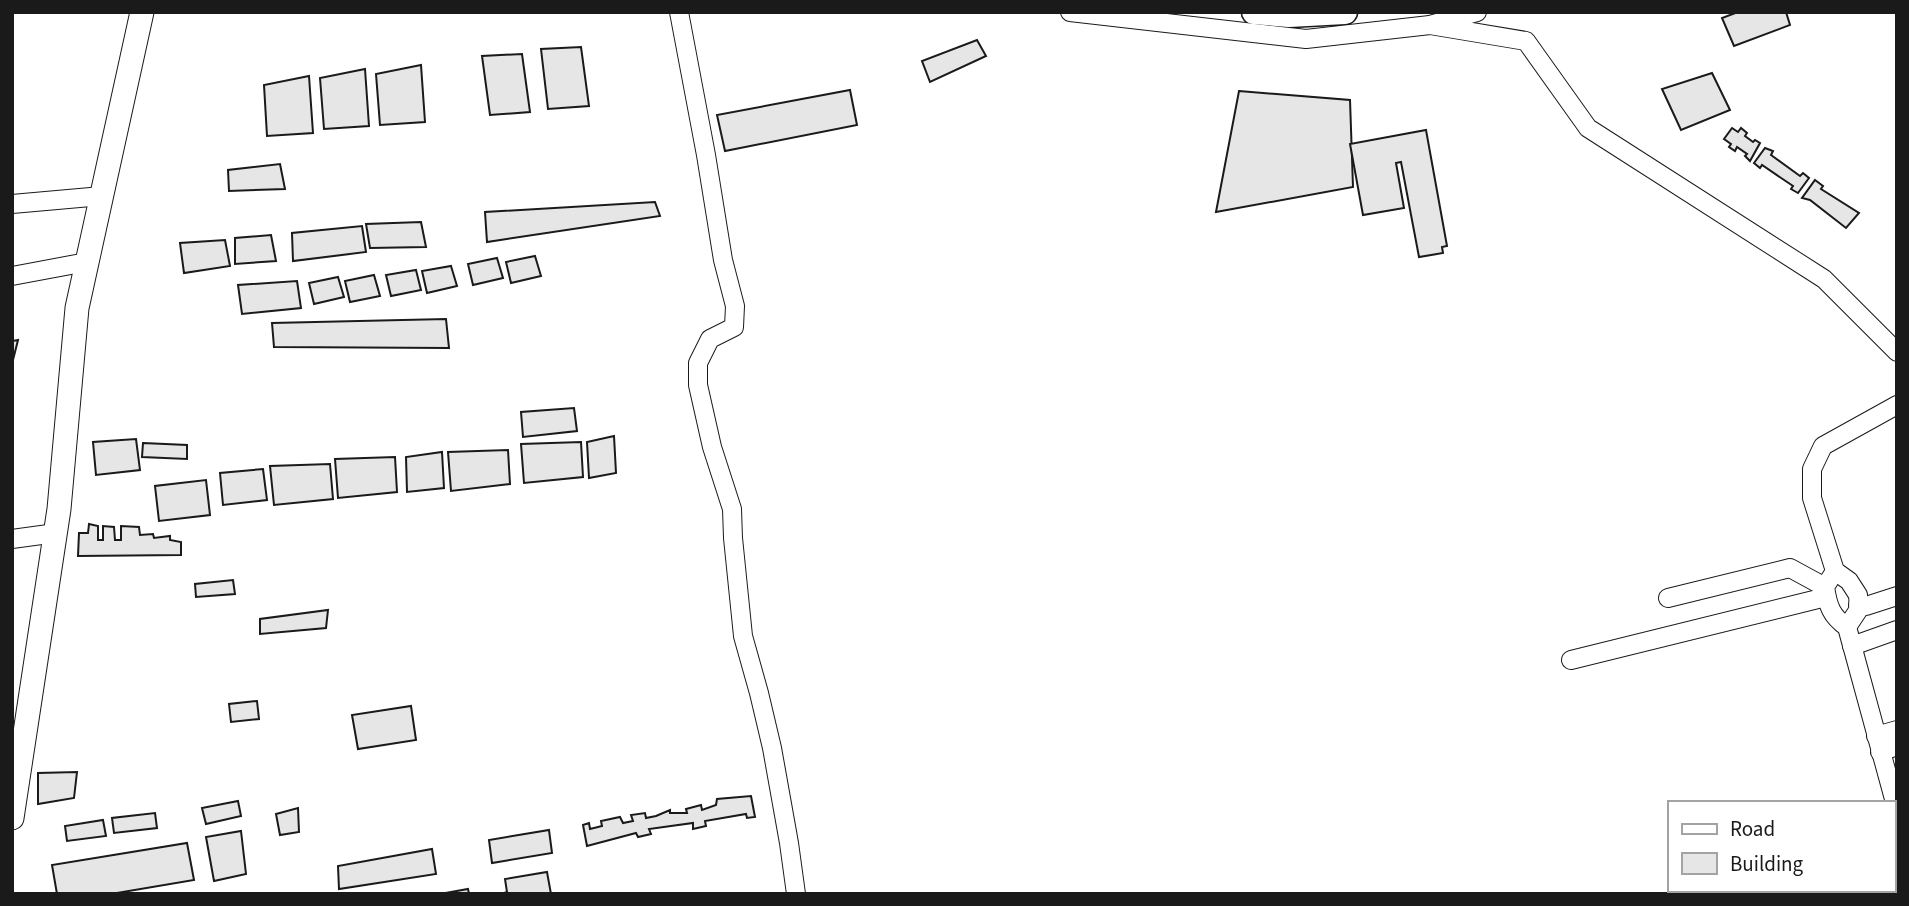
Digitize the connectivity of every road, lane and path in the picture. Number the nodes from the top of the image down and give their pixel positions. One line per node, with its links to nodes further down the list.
1 (142, 12): 8 (main road)
2 (679, 12): 30 (street)
3 (1070, 12): 7 (street)
4 (1254, 12): 5 (highway)
5 (1345, 12)
6 (1477, 12): 7 (street)
7 (1430, 25): 12 (street)
8 (102, 196): 9 (street); 10 (main road)
9 (12, 205)
10 (87, 262): 11 (street); 14 (main road)
11 (12, 276)
12 (1897, 352)
13 (1897, 405): 16 (street)
14 (56, 533): 15 (street); 27 (main road)
15 (12, 539)
16 (1835, 571): 17 (street); 20 (street)
17 (1826, 592): 19 (street); 21 (street); 24 (street)
18 (1897, 596): 20 (street)
19 (1668, 598)
20 (1858, 605): 21 (street)
21 (1847, 627): 23 (street)
22 (1897, 631): 23 (street)
23 (1853, 646): 26 (street)
24 (1571, 660)
25 (1897, 730): 26 (street)
26 (1884, 745): 28 (street)
27 (14, 795): 29 (main road)
28 (1897, 810)
29 (12, 818)
30 (796, 894)

